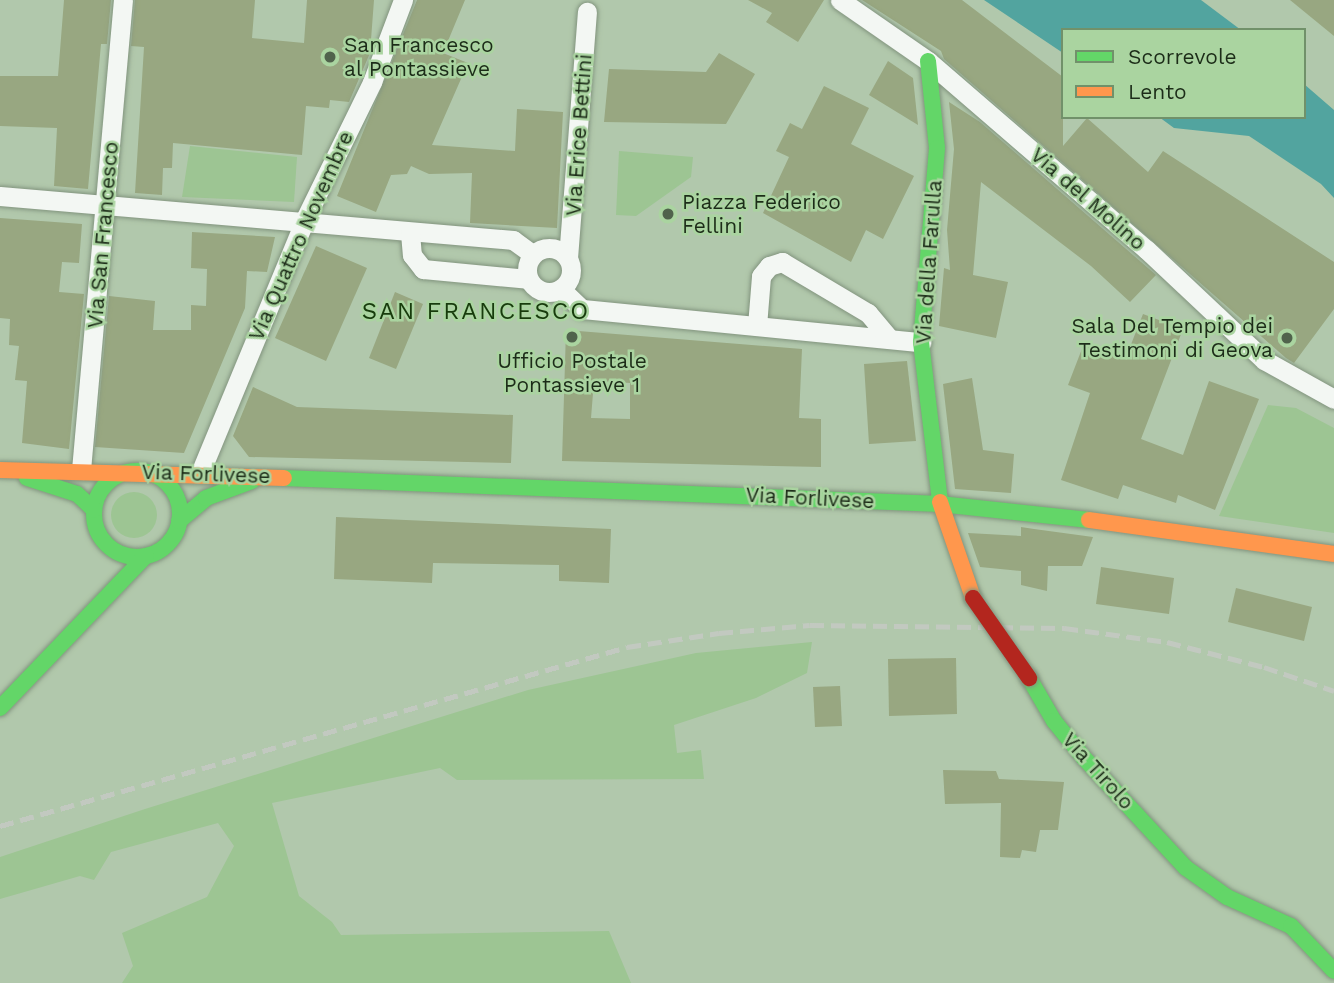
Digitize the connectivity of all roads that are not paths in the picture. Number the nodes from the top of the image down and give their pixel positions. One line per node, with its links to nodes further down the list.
1 (123, 0): 7 (street, Via San Francesco)
2 (403, 0): 8 (street, Via Quattro Novembre)
3 (840, 0): 5 (street, Via del Molino)
4 (587, 12): 11 (street, Via Erice Bettini)
5 (929, 61): 16 (street, Via della Farulla); 17 (street, Via del Molino)
6 (0, 196): 7 (street)
7 (107, 204): 8 (street); 19 (street, Via San Francesco)
8 (305, 219): 9 (street); 21 (street, Via Quattro Novembre)
9 (410, 233): 10 (street); 12 (street)
10 (532, 254): 11 (street); 12 (street)
11 (568, 258): 13 (street, Via Erice Bettini)
12 (528, 279): 13 (street)
13 (562, 289): 14 (street)
14 (757, 326): 15 (street); 15 (street)
15 (890, 339): 16 (street)
16 (921, 342): 23 (street, Via della Farulla)
17 (1334, 399)
18 (0, 470): 19 (street, Via Forlivese); 24 (street, Via Forlivese)
19 (81, 470): 20 (street, Via Forlivese)
20 (130, 471): 21 (street, Via Forlivese); 24 (street, Via Forlivese); 25 (street, Via Forlivese)
21 (200, 473): 22 (street, Via Forlivese); 25 (street)
22 (282, 476): 23 (street, Via Forlivese); 25 (street, Via Forlivese)
23 (940, 504): 27 (street, Via Forlivese); 31 (street, Via Tirolo, bridge)
24 (94, 510): 26 (street)
25 (179, 521): 28 (street, Via Forlivese)
26 (102, 539): 28 (street); 29 (street)
27 (1334, 554)
28 (146, 556): 29 (street, Via Forlivese)
29 (79, 629): 30 (street)
30 (0, 708)
31 (1334, 971)

